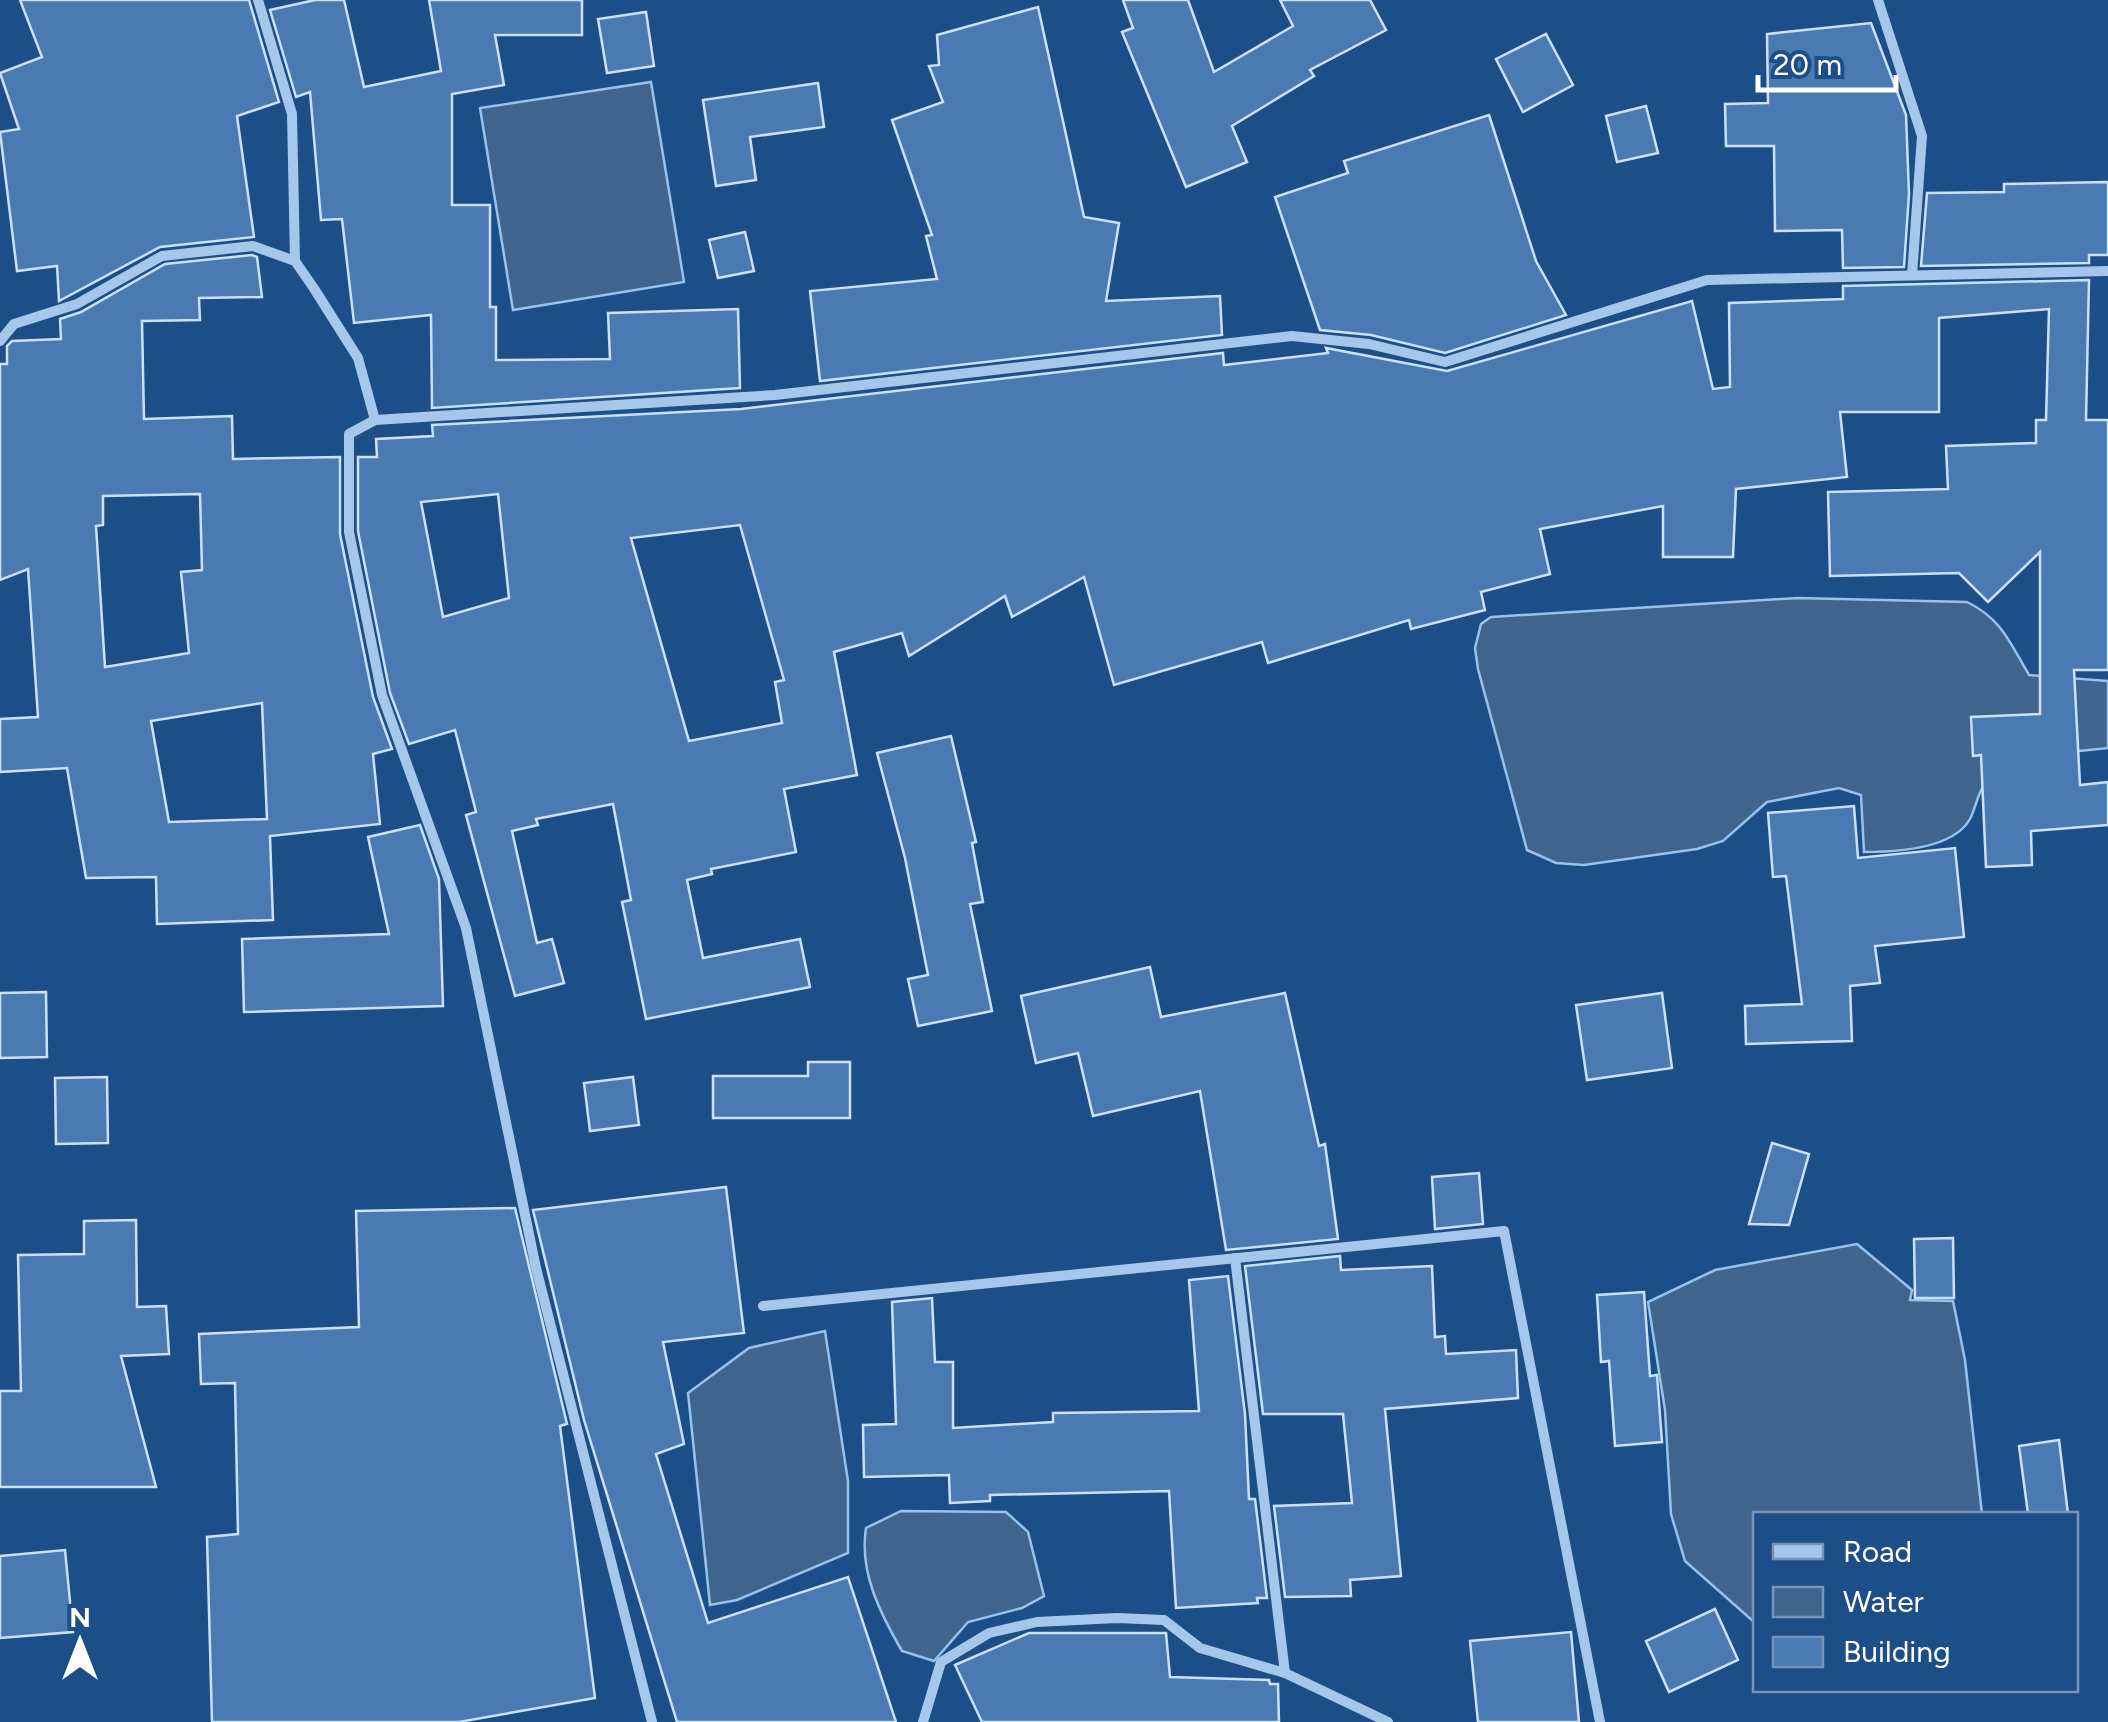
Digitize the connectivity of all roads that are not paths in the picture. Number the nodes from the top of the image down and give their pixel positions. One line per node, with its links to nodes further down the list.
1 (258, 0): 3 (street)
2 (1878, 0): 5 (street)
3 (295, 261): 6 (street); 7 (street)
4 (2108, 271): 5 (street)
5 (1912, 275): 7 (street)
6 (0, 341)
7 (375, 420): 11 (street)
8 (1235, 1258): 9 (street); 10 (street); 14 (street)
9 (764, 1306)
10 (1286, 1673): 12 (street); 13 (street)
11 (652, 1722)
12 (923, 1722)
13 (1388, 1722)
14 (1600, 1722)

